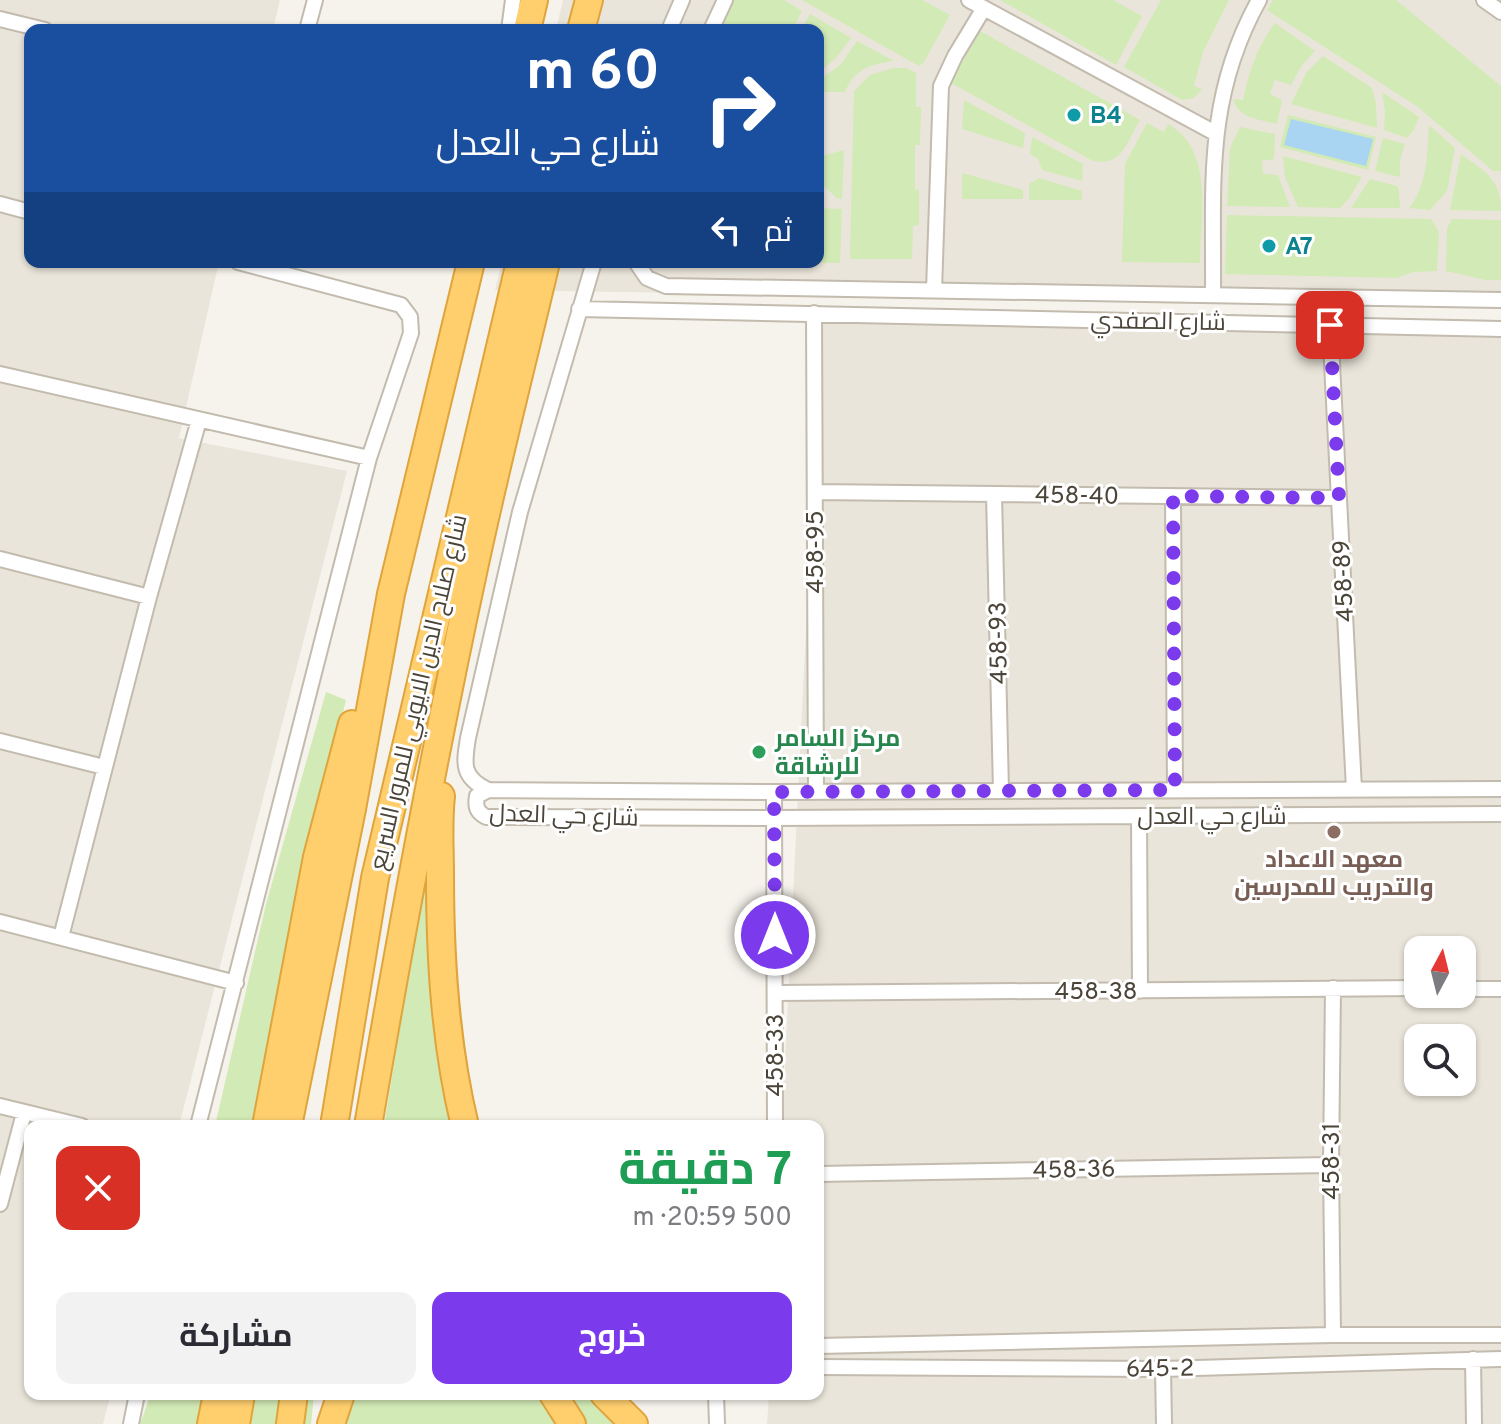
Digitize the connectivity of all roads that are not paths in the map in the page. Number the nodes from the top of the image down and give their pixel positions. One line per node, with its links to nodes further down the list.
1 (315, 0): 14 (street)
2 (513, 0): 15 (street)
3 (534, 0): 16 (highway)
4 (589, 0): 17 (highway)
5 (599, 0): 18 (highway)
6 (682, 0): 19 (street)
7 (725, 0): 20 (street)
8 (969, 0): 11 (street)
9 (1259, 0): 22 (street)
10 (1484, 0): 12 (street)
11 (984, 8): 22 (street); 31 (street)
12 (1501, 12)
13 (0, 19): 21 (street)
14 (309, 24)
15 (510, 24)
16 (528, 24)
17 (583, 24)
18 (595, 24)
19 (672, 24)
20 (714, 24)
21 (24, 25)
22 (1215, 133): 32 (street)
23 (0, 204): 24 (street)
24 (24, 210)
25 (264, 268): 44 (street)
26 (470, 268): 51 (highway, شارع صلاح الدين الايوبي للمرور السريع)
27 (519, 268): 81 (highway, شارع صلاح الدين الايوبي للمرور السريع)
28 (545, 268): 50 (highway)
29 (592, 268): 36 (street)
30 (640, 268): 31 (street)
31 (934, 290): 32 (street)
32 (1213, 294): 33 (street)
33 (1430, 299): 34 (street); 39 (street)
34 (1455, 299): 35 (street); 40 (street)
35 (1501, 300)
36 (579, 309): 37 (street, شارع الصفدي); 50 (street)
37 (814, 313): 38 (street, شارع الصفدي); 45 (street, 458-95)
38 (1330, 325): 39 (street, شارع الصفدي); 48 (street, 458-89)
39 (1431, 328): 40 (street, شارع الصفدي)
40 (1456, 328): 41 (street, شارع الصفدي)
41 (1501, 329)
42 (0, 374): 43 (street)
43 (199, 420): 44 (street); 52 (street)
44 (369, 458): 68 (street)
45 (815, 492): 46 (street, 458-40); 62 (street, 458-95)
46 (994, 494): 47 (street, 458-40); 60 (street, 458-93)
47 (1173, 496): 48 (street, 458-40); 59 (street)
48 (1339, 498): 56 (street, 458-89)
49 (0, 559): 52 (street)
50 (491, 567): 53 (highway); 58 (street)
51 (391, 594): 79 (highway); 80 (highway, شارع صلاح الدين الايوبي للمرور السريع)
52 (149, 597): 55 (street)
53 (452, 672): 82 (highway); 83 (highway)
54 (0, 741): 55 (street)
55 (104, 767): 67 (street)
56 (1354, 789): 57 (street, شارع حي العدل); 59 (street, شارع حي العدل)
57 (1501, 789)
58 (488, 790): 61 (street, شارع حي العدل); 65 (street, شارع حي العدل)
59 (1175, 790): 60 (street, شارع حي العدل)
60 (1001, 791): 62 (street, شارع حي العدل)
61 (774, 792): 62 (street, شارع حي العدل); 65 (street, 458-33)
62 (816, 792)
63 (1501, 814): 64 (street, شارع حي العدل)
64 (1139, 816): 65 (street, شارع حي العدل); 73 (street)
65 (774, 818): 74 (street, 458-33)
66 (0, 922): 67 (street)
67 (61, 937): 68 (street)
68 (236, 983): 78 (street)
69 (1333, 988): 70 (street, 458-38); 73 (street, 458-38); 85 (street, 458-31)
70 (1404, 988)
71 (1476, 989): 72 (street)
72 (1501, 989)
73 (1140, 991): 74 (street, 458-38)
74 (775, 993): 84 (street, 458-33)
75 (0, 1106): 76 (street)
76 (24, 1113): 77 (street); 87 (street)
77 (55, 1120)
78 (200, 1120)
79 (267, 1120)
80 (289, 1120)
81 (335, 1120)
82 (369, 1120)
83 (464, 1120)
84 (775, 1120)
85 (1331, 1165): 86 (street, 458-36); 88 (street, 458-31)
86 (824, 1174)
87 (0, 1204)
88 (1333, 1335): 89 (street, 645-2); 90 (street, 645-2)
89 (1501, 1335)
90 (824, 1346)
91 (1473, 1359): 92 (street, 645-2); 94 (street, 645-2); 114 (street)
92 (1501, 1359)
93 (824, 1367): 94 (street, 645-2)
94 (1163, 1369): 113 (street)
95 (136, 1400): 104 (street)
96 (216, 1400): 105 (highway)
97 (240, 1400): 106 (highway)
98 (293, 1400): 107 (highway)
99 (327, 1400): 108 (highway)
100 (339, 1400): 109 (highway)
101 (557, 1400): 110 (highway)
102 (610, 1400): 111 (highway)
103 (716, 1400): 112 (street)
104 (131, 1424)
105 (211, 1424)
106 (236, 1424)
107 (290, 1424)
108 (324, 1424)
109 (331, 1424)
110 (572, 1424)
111 (634, 1424)
112 (717, 1424)
113 (1164, 1424)
114 (1474, 1424)

